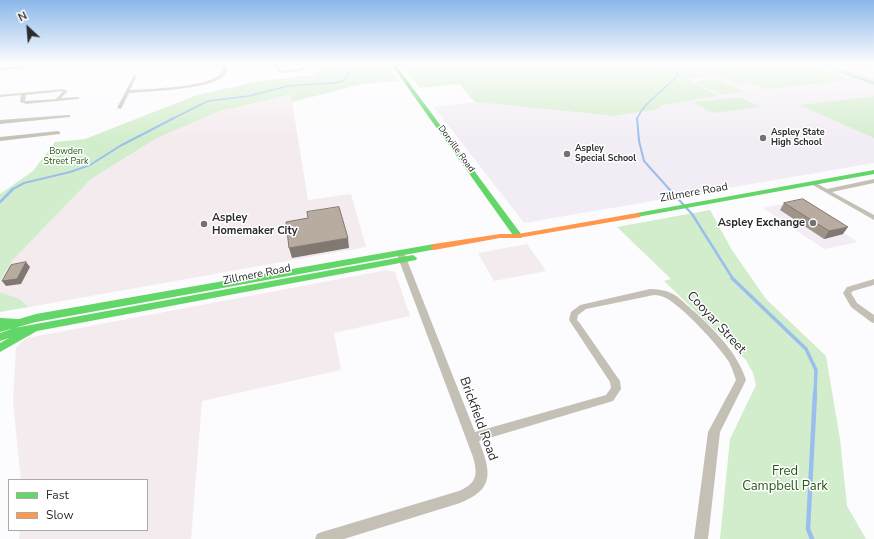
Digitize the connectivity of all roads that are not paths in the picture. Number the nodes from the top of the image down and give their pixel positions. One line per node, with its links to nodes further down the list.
1 (128, 89): 4 (street)
2 (153, 89): 4 (street)
3 (411, 89): 19 (main road, Dorville Road)
4 (127, 92): 9 (street)
5 (24, 94): 6 (street); 8 (street); 8 (street)
6 (0, 96)
7 (78, 98): 8 (street)
8 (57, 100)
9 (119, 108)
10 (68, 116): 11 (street)
11 (0, 122)
12 (58, 133): 13 (street)
13 (0, 139)
14 (874, 172): 16 (main road, Zillmere Road)
15 (874, 181): 17 (street)
16 (814, 184): 17 (street); 19 (main road, Zillmere Road)
17 (827, 191): 18 (street)
18 (874, 218)
19 (518, 236): 20 (main road, Zillmere Road)
20 (401, 256): 24 (main road, Zillmere Road); 26 (main road, Zillmere Road); 29 (street, Brickfield Road)
21 (874, 282): 22 (street)
22 (874, 320)
23 (0, 322): 24 (main road)
24 (16, 322): 25 (main road, Zillmere Road)
25 (0, 328)
26 (34, 328): 27 (main road, Zillmere Road); 28 (main road)
27 (0, 337)
28 (0, 348)
29 (472, 438): 30 (street, Brickfield Road); 31 (street, Cooyar Street)
30 (322, 539)
31 (701, 539)

